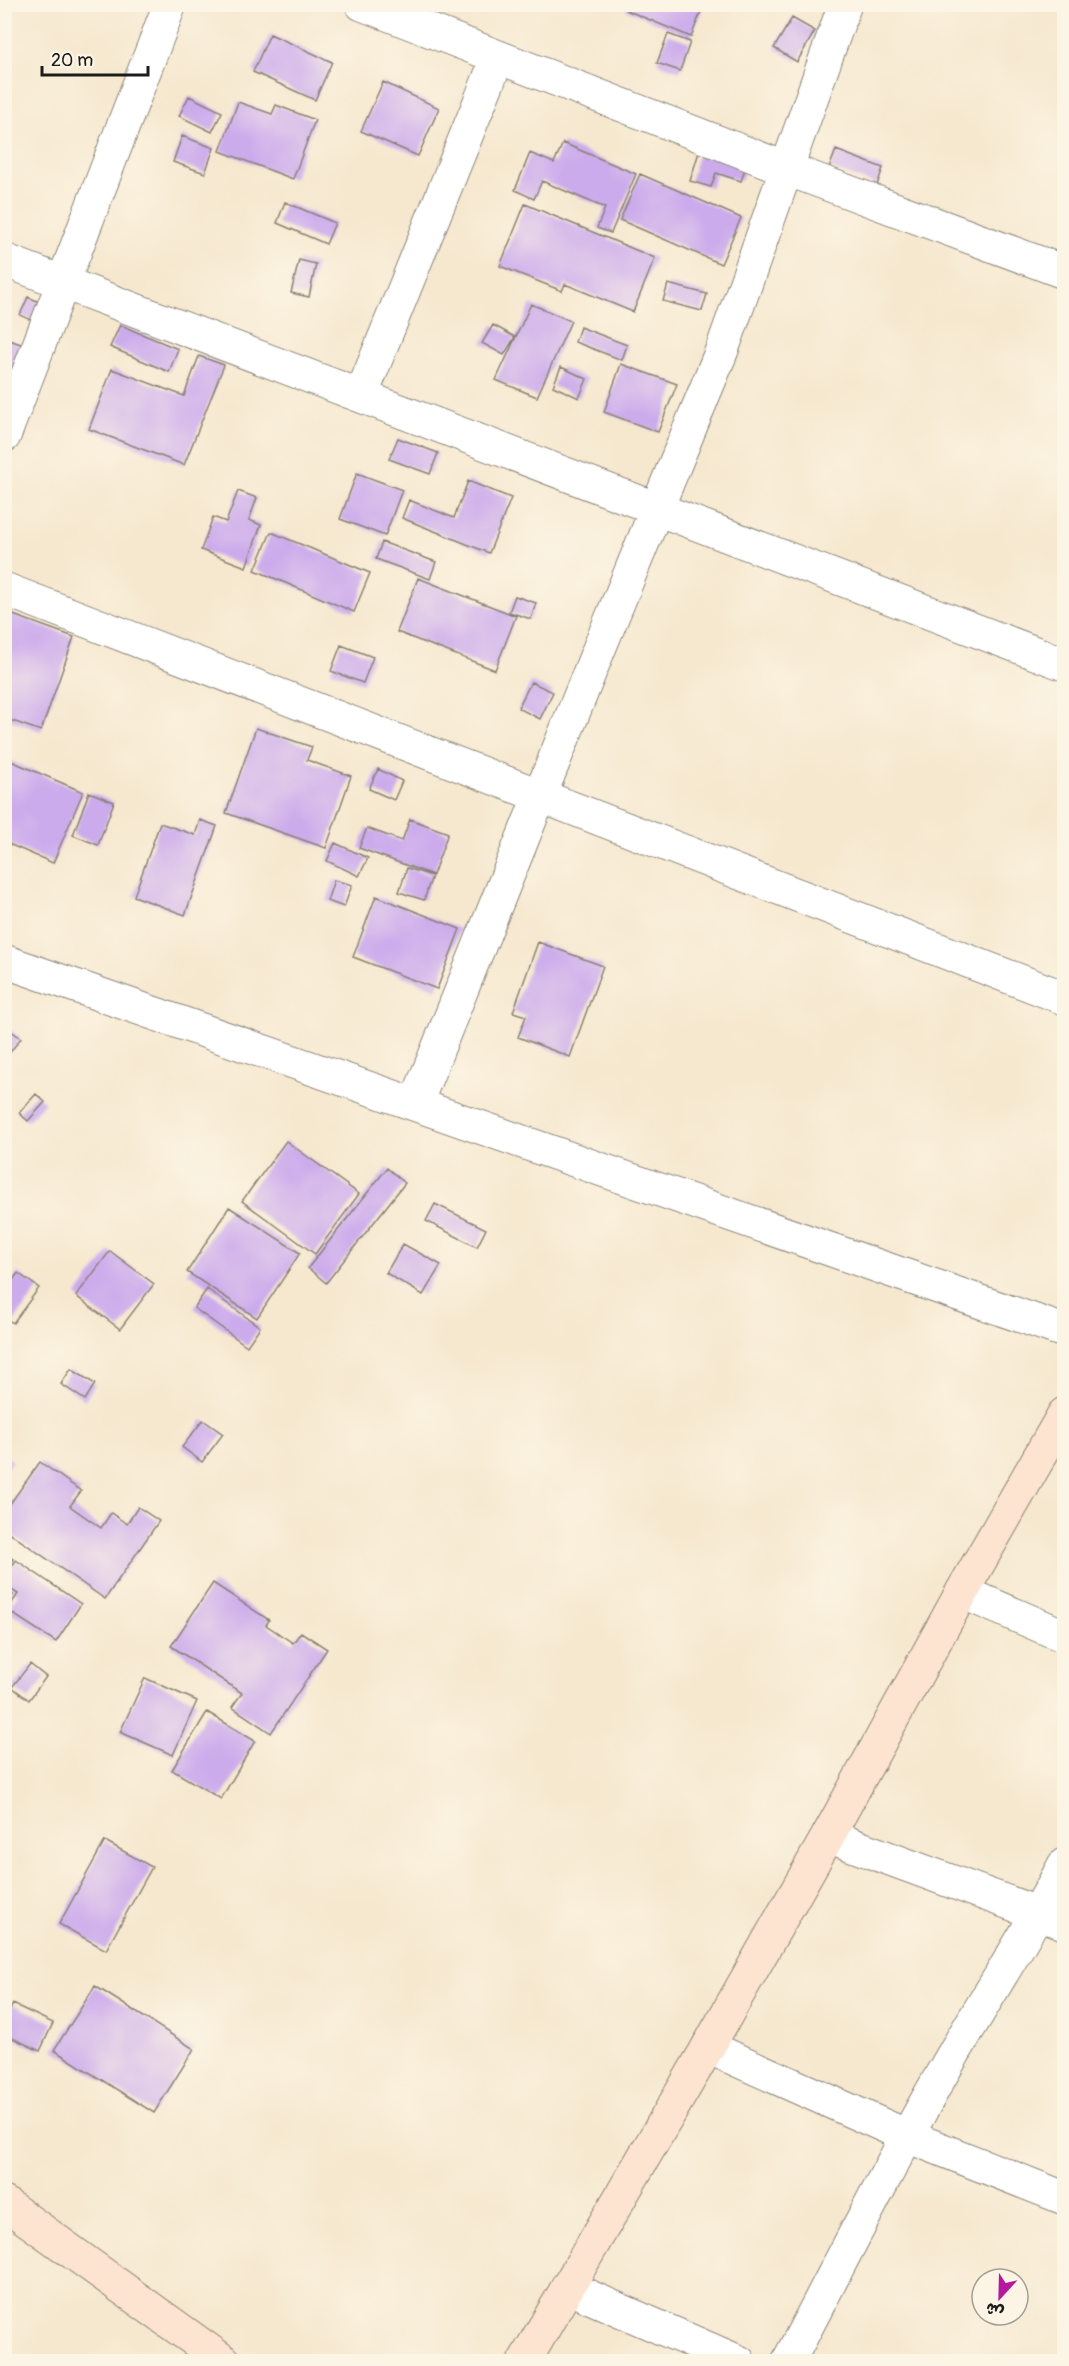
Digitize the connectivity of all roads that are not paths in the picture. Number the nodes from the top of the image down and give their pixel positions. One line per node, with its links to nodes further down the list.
1 (170, 4): 8 (street)
2 (362, 4): 4 (street)
3 (845, 4): 5 (street)
4 (498, 57): 5 (street); 9 (street)
5 (787, 169): 7 (street); 11 (street)
6 (4, 260): 8 (street)
7 (1065, 272)
8 (62, 283): 9 (street); 10 (street)
9 (361, 396): 11 (street)
10 (4, 436)
11 (656, 509): 13 (street); 14 (street)
12 (4, 589): 14 (street)
13 (1065, 663)
14 (541, 795): 16 (street); 17 (street)
15 (4, 961): 17 (street)
16 (1065, 998)
17 (416, 1103): 18 (street)
18 (1065, 1331)
19 (1065, 1414): 20 (street)
20 (962, 1592): 21 (street); 22 (street)
21 (1065, 1636)
22 (828, 1836): 24 (street); 25 (street)
23 (1065, 1865): 24 (street)
24 (1052, 1919): 26 (street)
25 (708, 2047): 26 (street); 29 (street)
26 (907, 2136): 27 (street); 33 (street)
27 (1065, 2198)
28 (4, 2202): 30 (street)
29 (567, 2287): 31 (street); 32 (street)
30 (225, 2361)
31 (524, 2361)
32 (738, 2361)
33 (789, 2361)

